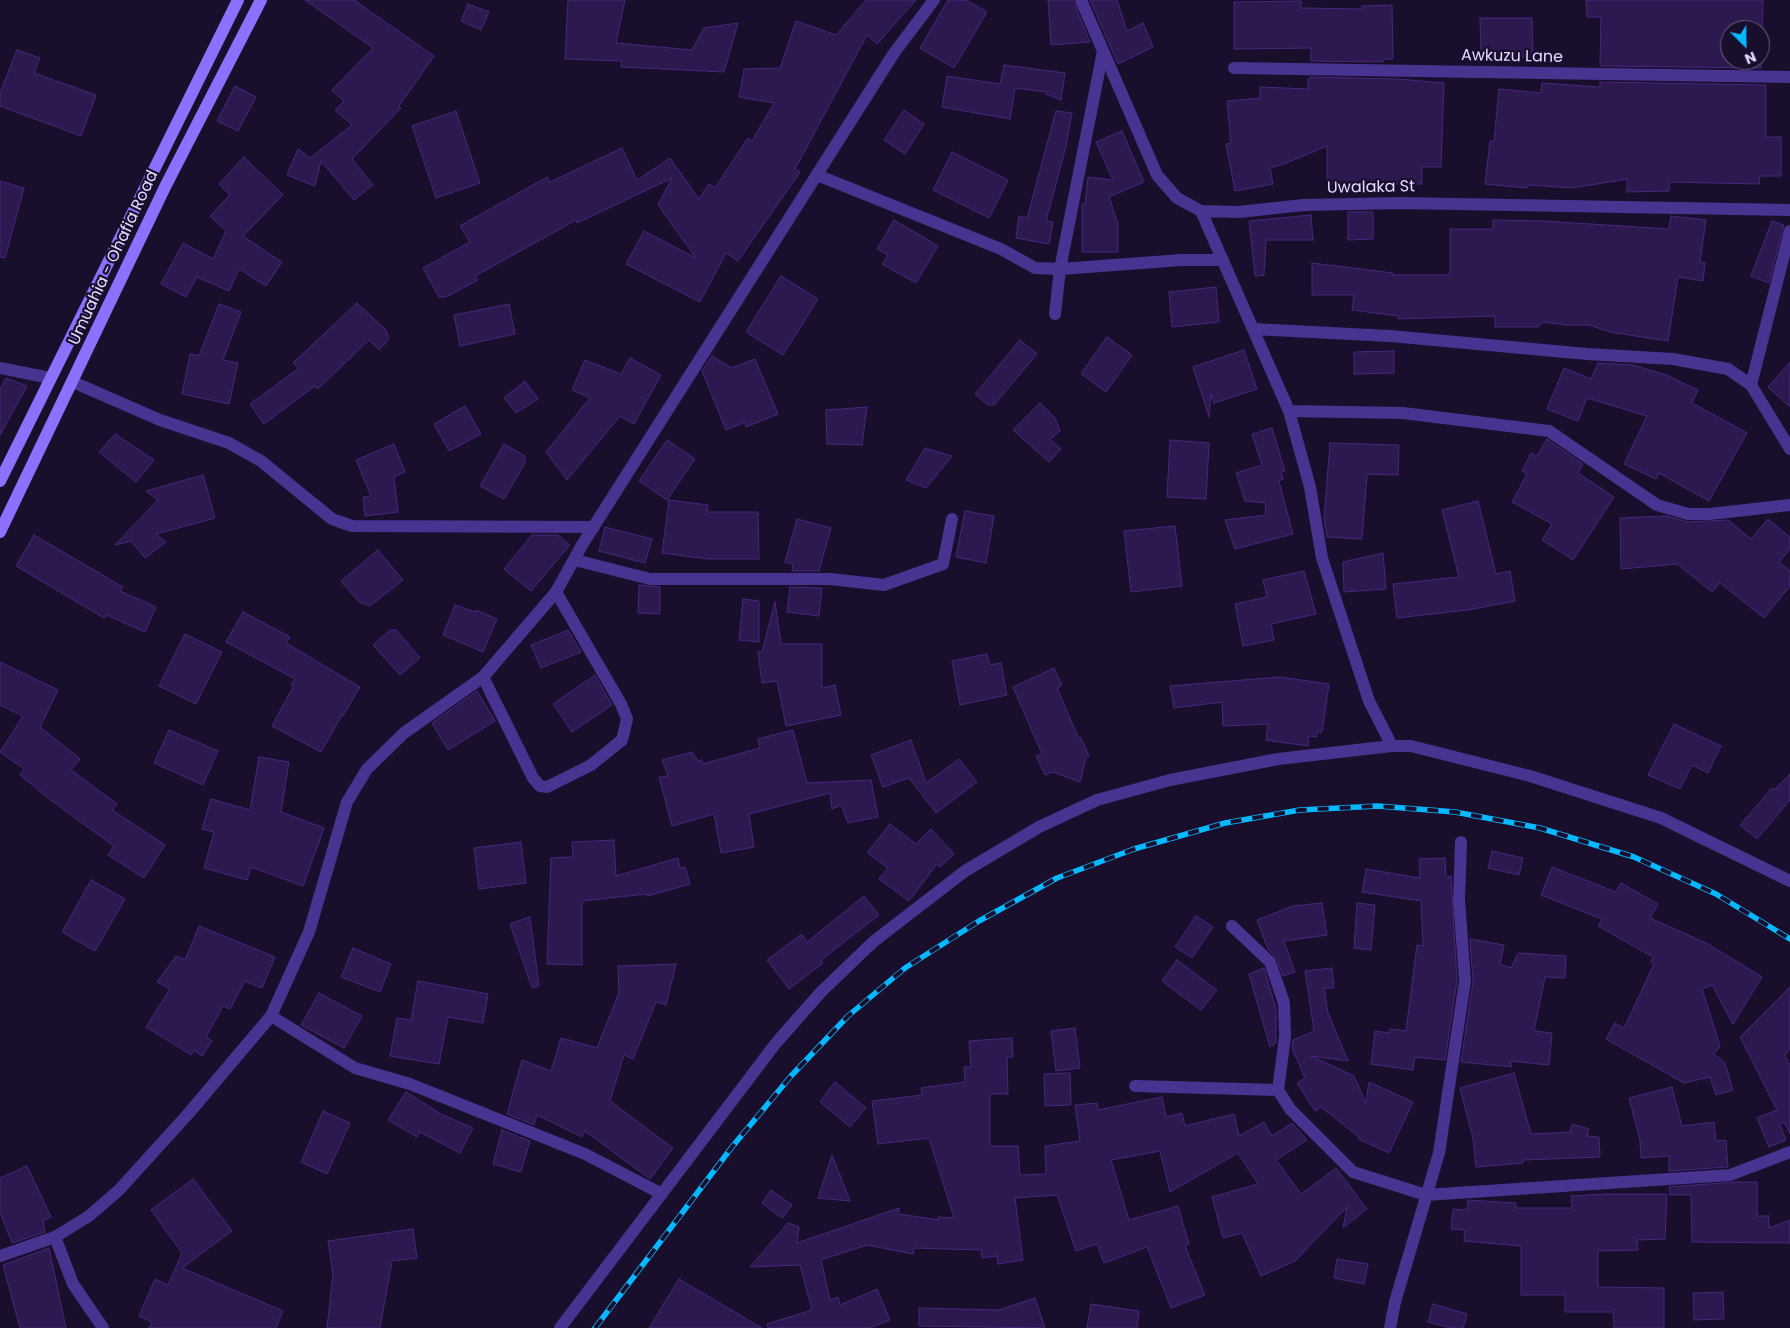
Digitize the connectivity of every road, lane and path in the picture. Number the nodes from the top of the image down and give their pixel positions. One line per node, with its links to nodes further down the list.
1 (238, 0): 15 (main road, Umuahia - Ohafia Road)
2 (261, 0): 16 (main road, Umuahia - Ohafia Road)
3 (934, 0): 8 (street)
4 (1081, 0): 5 (street, Uwalaka St)
5 (1103, 51): 10 (street, Uwalaka St); 13 (street)
6 (1234, 68): 7 (street, Awkuzu Lane)
7 (1790, 77)
8 (817, 176): 13 (street); 27 (street)
9 (1790, 210): 10 (street, Uwalaka St)
10 (1202, 211): 12 (street)
11 (1790, 231): 21 (street)
12 (1223, 260): 13 (street); 17 (street)
13 (1060, 269): 14 (street)
14 (1055, 314)
15 (82, 315): 16 (main road); 19 (main road, Umuahia - Ohafia Road)
16 (101, 323): 20 (main road, Umuahia - Ohafia Road)
17 (1253, 329): 21 (street); 22 (street)
18 (0, 368): 19 (street)
19 (50, 378): 24 (main road, Umuahia - Ohafia Road)
20 (73, 382): 27 (street); 28 (main road, Umuahia - Ohafia Road)
21 (1752, 385): 23 (street)
22 (1289, 411): 25 (street); 32 (street)
23 (1790, 449)
24 (0, 481)
25 (1790, 505)
26 (952, 519): 29 (street)
27 (594, 527): 29 (street)
28 (0, 532)
29 (574, 560): 30 (street)
30 (556, 592): 31 (street); 31 (street)
31 (483, 677): 36 (street)
32 (1392, 746): 34 (street); 40 (street)
33 (1461, 842): 41 (street)
34 (1790, 881)
35 (1232, 926): 38 (street)
36 (271, 1016): 40 (street); 42 (street)
37 (1135, 1086): 38 (street)
38 (1278, 1090): 41 (street)
39 (1790, 1152): 41 (street)
40 (662, 1194): 45 (street)
41 (1426, 1195): 46 (street)
42 (55, 1237): 43 (street); 44 (street)
43 (0, 1256)
44 (103, 1328)
45 (560, 1328)
46 (1390, 1328)

